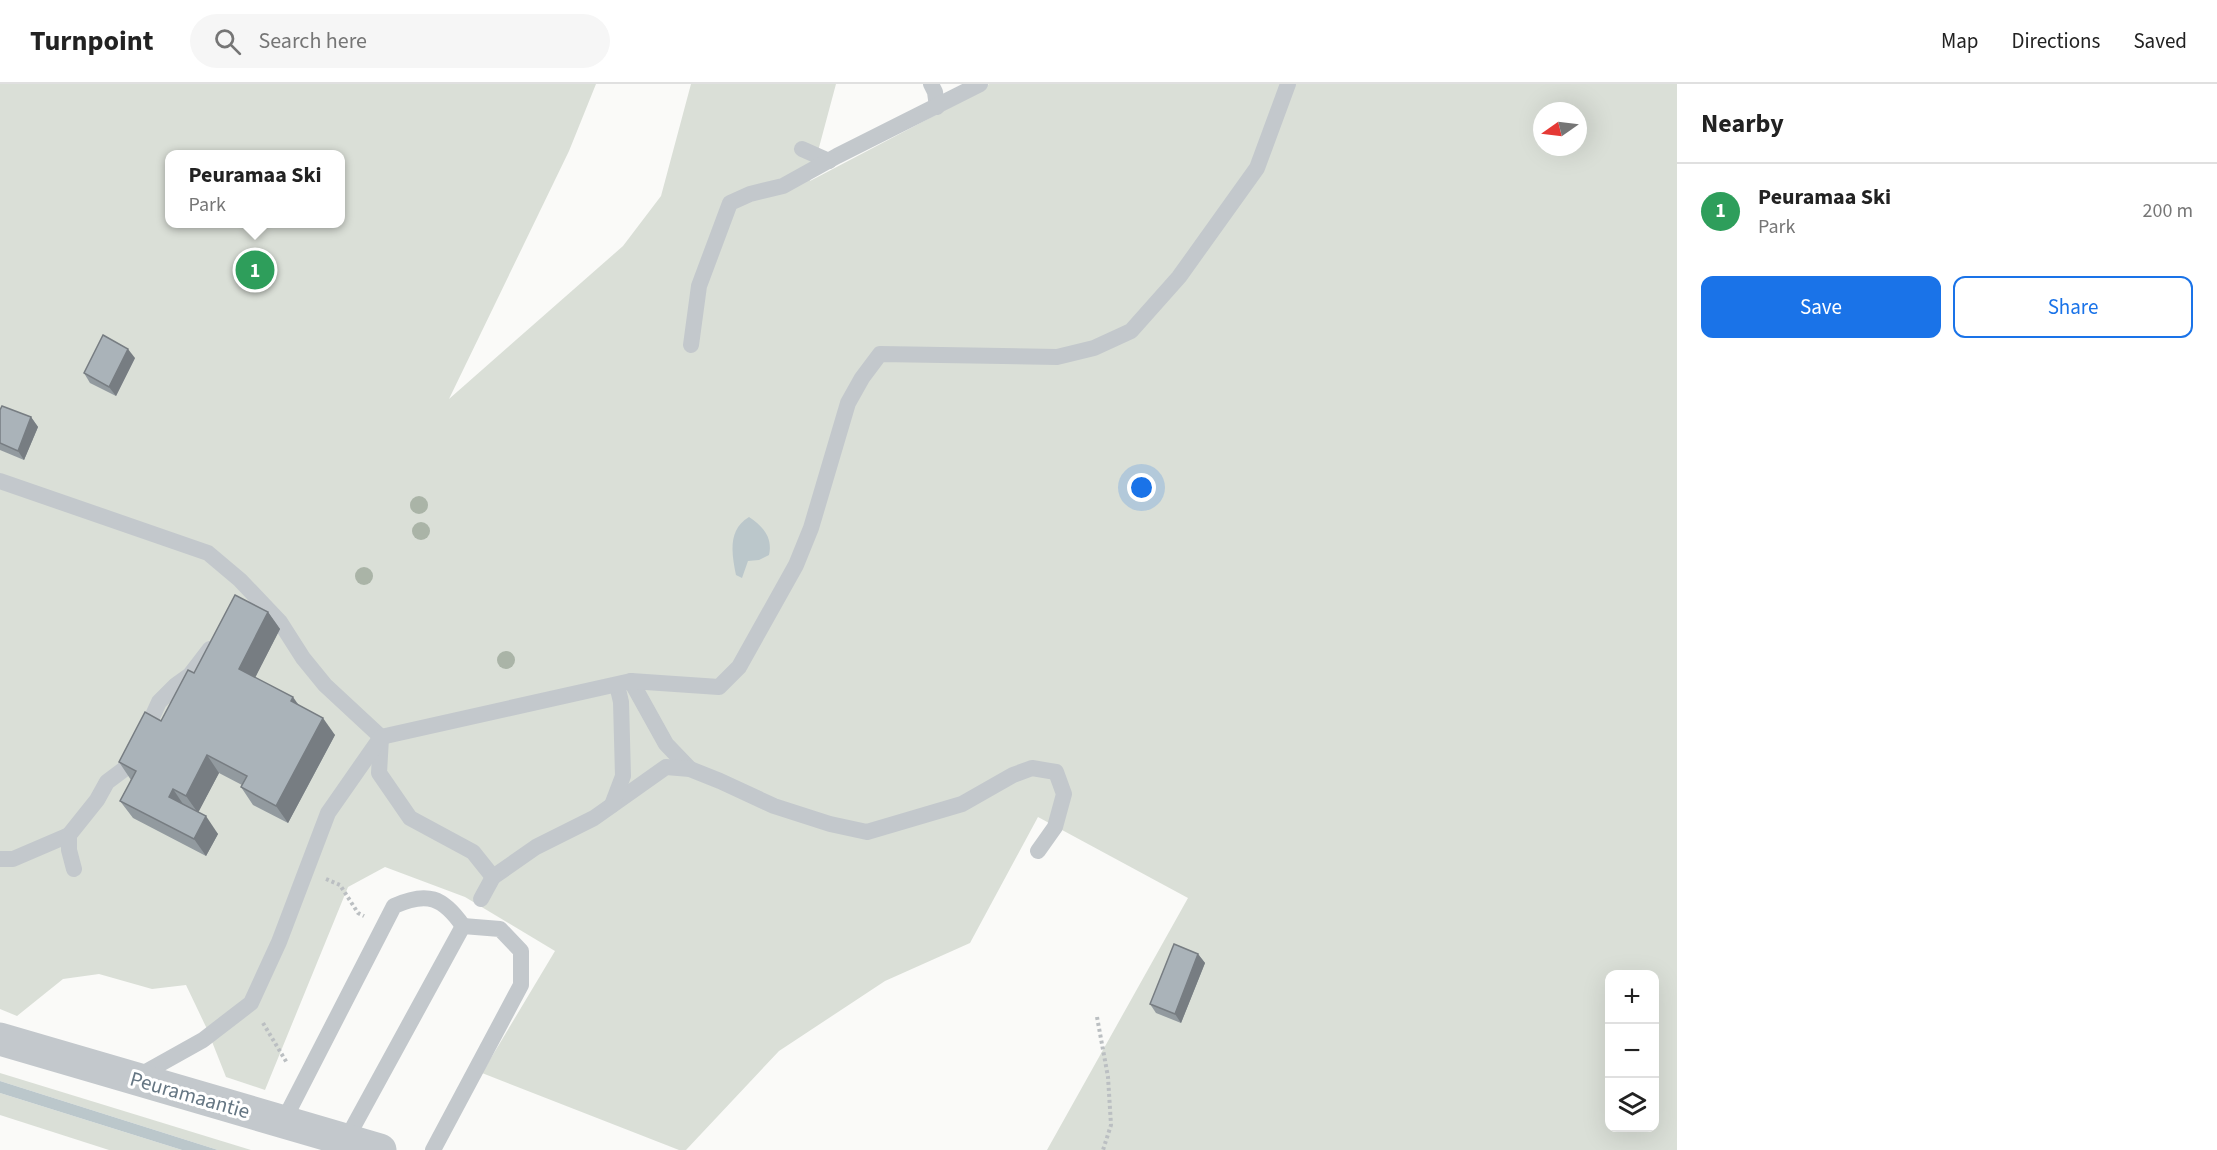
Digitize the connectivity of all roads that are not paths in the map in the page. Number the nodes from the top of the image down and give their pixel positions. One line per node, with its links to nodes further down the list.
1 (931, 84): 4 (lane)
2 (980, 84): 4 (lane)
3 (1288, 84): 10 (lane)
4 (937, 107): 6 (lane)
5 (802, 149): 6 (lane)
6 (828, 161): 7 (lane)
7 (691, 345)
8 (0, 481): 11 (lane)
9 (218, 638): 14 (lane)
10 (624, 683): 11 (lane); 12 (lane); 13 (lane)
11 (381, 737): 18 (lane); 22 (lane)
12 (690, 769): 13 (lane); 15 (lane)
13 (612, 805): 18 (lane)
14 (69, 835): 16 (lane); 17 (lane)
15 (1038, 851)
16 (0, 859)
17 (74, 869)
18 (493, 877): 19 (lane)
19 (481, 899)
20 (463, 926): 23 (lane); 24 (lane); 26 (lane)
21 (0, 1039): 22 (street, Peuramaantie)
22 (135, 1079): 23 (street, Peuramaantie)
23 (283, 1122): 24 (street, Peuramaantie)
24 (346, 1140): 25 (street, Peuramaantie)
25 (380, 1150)
26 (433, 1150)

